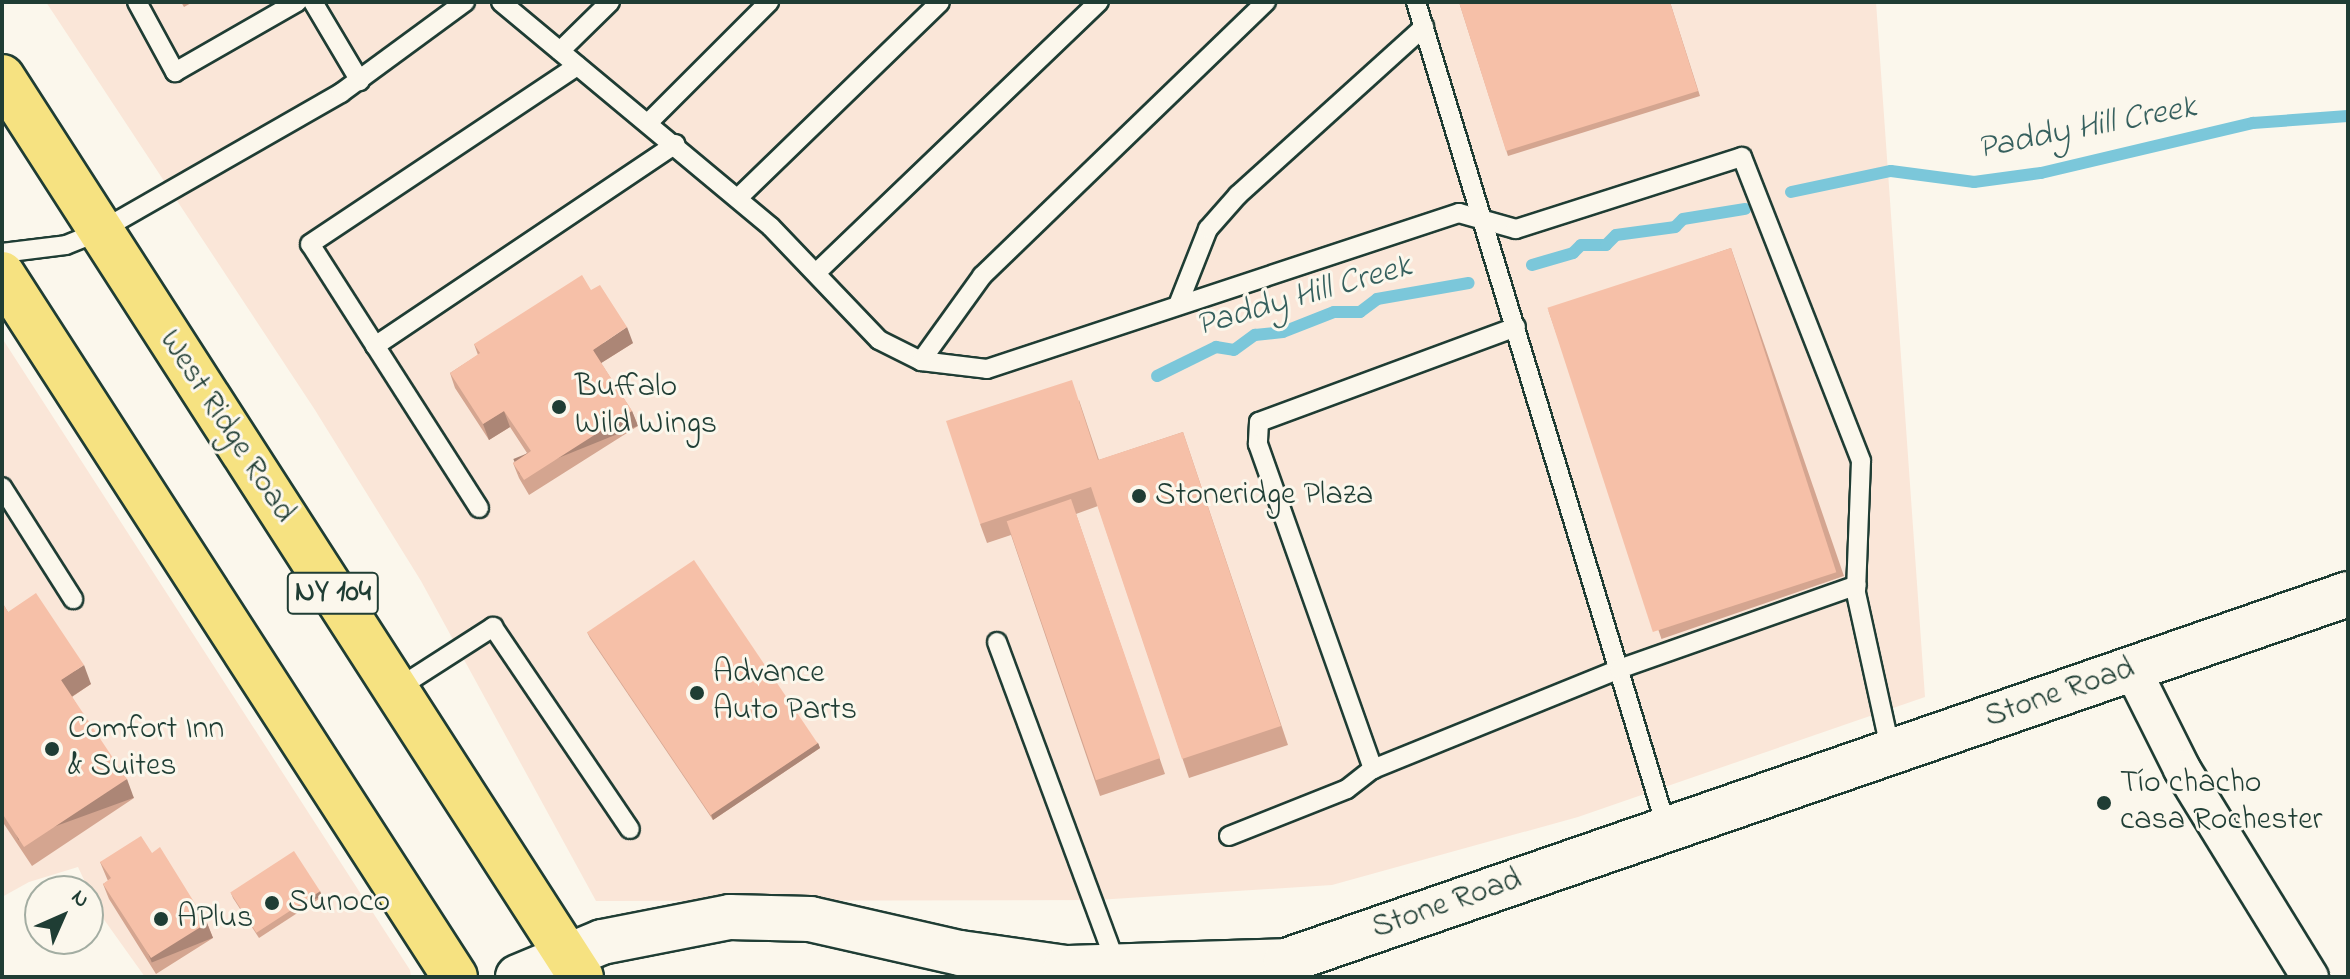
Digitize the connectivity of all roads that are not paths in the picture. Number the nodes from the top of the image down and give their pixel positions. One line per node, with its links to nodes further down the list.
1 (137, 2): 2 (lane)
2 (297, 2)
3 (313, 2): 16 (lane)
4 (465, 2): 16 (lane)
5 (501, 2): 13 (lane)
6 (610, 2): 13 (lane)
7 (769, 2): 17 (lane)
8 (940, 2): 19 (lane)
9 (1099, 2): 23 (lane)
10 (1266, 2): 28 (lane)
11 (1416, 2): 12 (lane)
12 (1424, 27): 20 (lane); 25 (lane)
13 (560, 51): 14 (lane)
14 (577, 66): 17 (lane); 27 (lane)
15 (2, 77): 21 (highway, West Ridge Road / NY 104)
16 (360, 81): 21 (lane)
17 (649, 122): 18 (lane)
18 (676, 144): 19 (lane); 27 (lane)
19 (738, 198): 23 (lane)
20 (1484, 219): 25 (lane); 26 (lane); 31 (lane)
21 (100, 231): 22 (lane); 37 (highway, West Ridge Road / NY 104)
22 (2, 253)
23 (816, 273): 28 (lane)
24 (2, 274): 46 (highway)
25 (1178, 305): 28 (lane)
26 (1516, 327): 35 (lane); 39 (lane)
27 (375, 346): 30 (lane)
28 (921, 361)
29 (2, 487): 33 (lane)
30 (479, 508)
31 (1857, 585): 35 (lane); 38 (lane)
32 (2348, 594): 36 (street, Stone Road)
33 (73, 599)
34 (997, 642): 45 (lane)
35 (1619, 669): 39 (lane); 41 (lane)
36 (2132, 669): 38 (street, Stone Road); 48 (street)
37 (395, 690): 40 (lane); 43 (highway, West Ridge Road / NY 104)
38 (1891, 752): 41 (street, Stone Road)
39 (1373, 769): 42 (lane)
40 (630, 829)
41 (1667, 829): 44 (street, Stone Road)
42 (1229, 836)
43 (574, 966): 45 (street, Stone Road); 47 (street, Stone Road)
44 (1242, 970): 45 (street, Stone Road)
45 (1118, 973)
46 (455, 977)
47 (518, 977)
48 (2310, 977)

